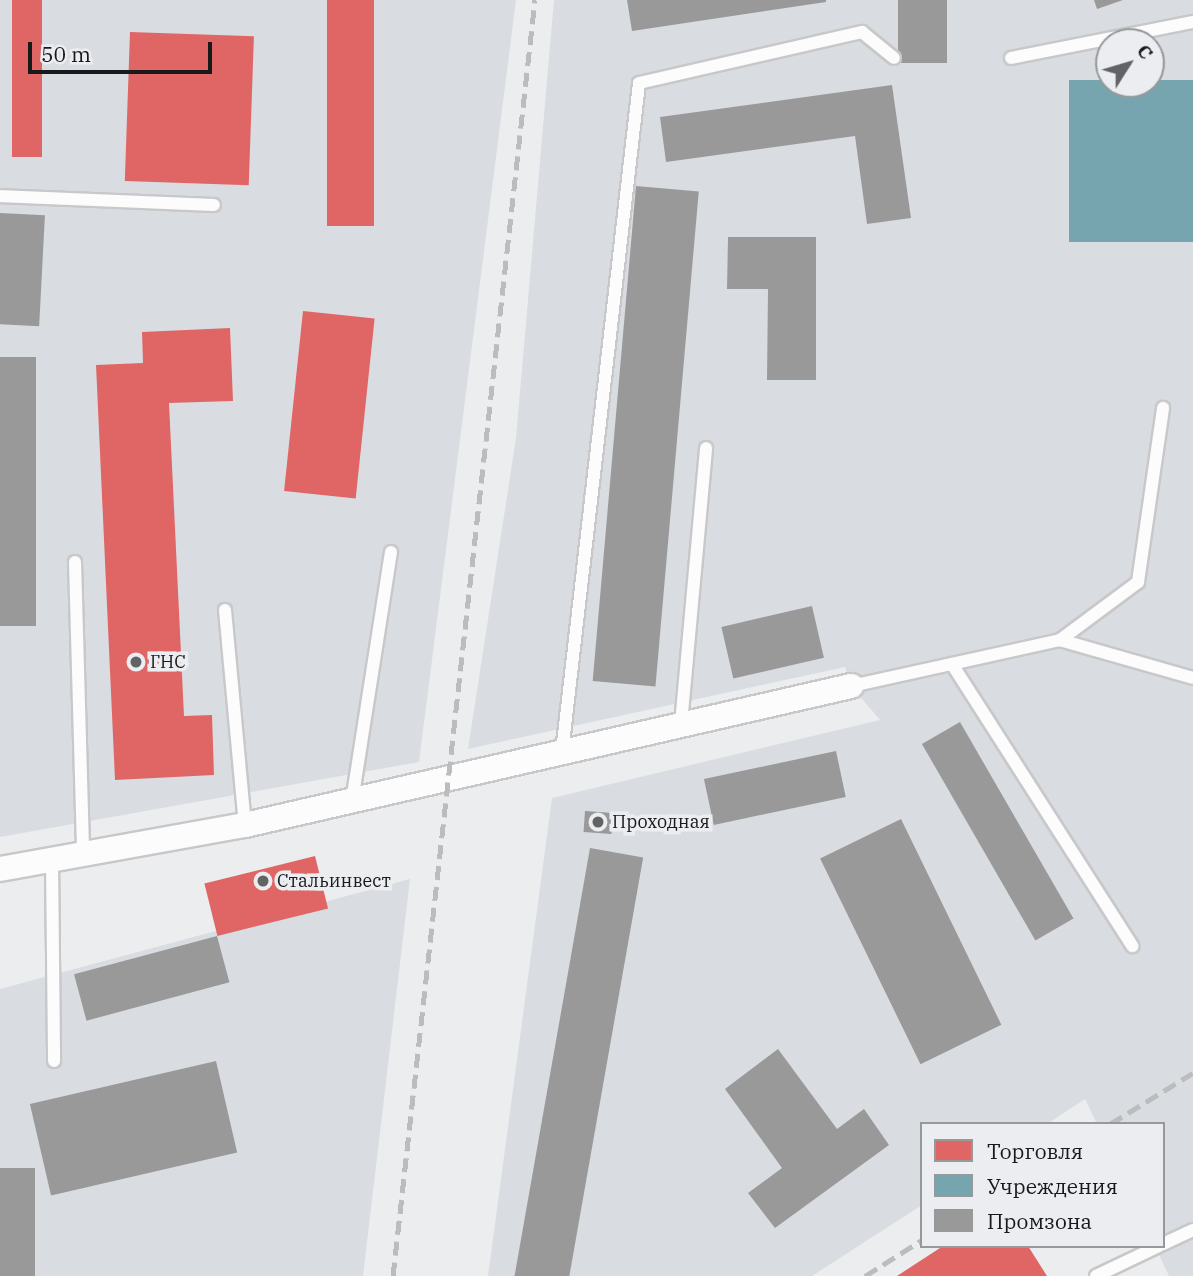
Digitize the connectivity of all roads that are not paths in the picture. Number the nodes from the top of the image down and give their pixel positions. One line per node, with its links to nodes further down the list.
1 (1193, 22): 3 (lane)
2 (894, 58): 16 (lane)
3 (1011, 58)
4 (0, 196): 5 (lane)
5 (214, 205)
6 (1163, 408): 11 (lane)
7 (706, 447): 15 (lane)
8 (391, 551): 17 (lane)
9 (75, 562): 19 (lane)
10 (225, 610): 18 (lane)
11 (1060, 640): 12 (lane); 13 (lane)
12 (952, 664): 14 (lane); 22 (lane)
13 (1193, 678)
14 (851, 686): 15 (street)
15 (681, 724): 16 (street)
16 (562, 752): 17 (street)
17 (352, 801): 18 (street)
18 (245, 825): 19 (street)
19 (83, 856): 20 (street)
20 (52, 860): 21 (street); 23 (lane)
21 (0, 869)
22 (1132, 946)
23 (54, 1061)
24 (1193, 1230): 25 (lane)
25 (1165, 1243)
26 (1155, 1248): 27 (lane)
27 (1096, 1276)

